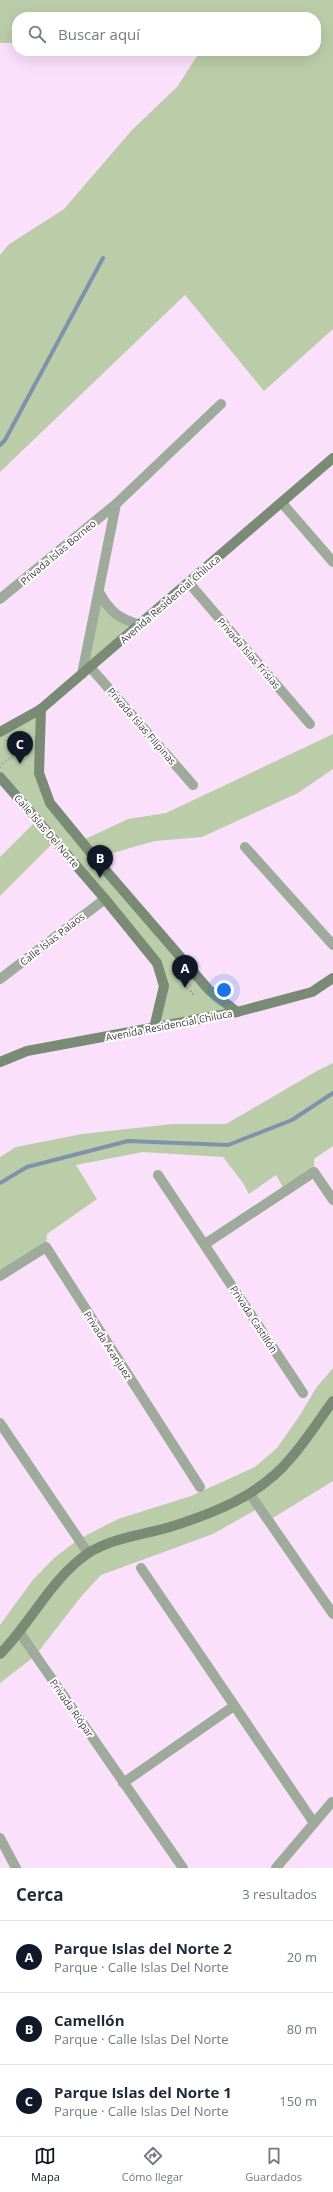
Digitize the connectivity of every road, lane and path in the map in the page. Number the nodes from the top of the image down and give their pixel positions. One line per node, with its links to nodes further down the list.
1 (221, 404): 4 (street, Privada Islas Borneo)
2 (333, 458): 3 (street, Avenida Residencial Chiluca)
3 (282, 503): 5 (street); 6 (street, Avenida Residencial Chiluca)
4 (116, 504): 7 (street, Privada Islas Borneo); 8 (street, Privada Islas Borneo)
5 (333, 562)
6 (189, 583): 9 (street, Avenida Residencial Chiluca); 13 (street, Privada Islas Frisias)
7 (99, 592): 9 (street); 11 (street, Privada Islas Borneo)
8 (0, 599)
9 (140, 625): 10 (street, Avenida Residencial Chiluca)
10 (90, 667): 11 (street, Avenida Residencial Chiluca); 19 (street, Privada Islas Filipinas)
11 (82, 674): 12 (street, Avenida Residencial Chiluca)
12 (41, 709): 14 (street, Avenida Residencial Chiluca); 15 (street, Calle Islas Del Norte)
13 (310, 724)
14 (1, 731): 16 (path)
15 (40, 754): 16 (path); 25 (street, Calle Islas Del Norte)
16 (16, 755): 17 (path)
17 (0, 768)
18 (0, 777): 21 (street, Calle Islas Del Norte)
19 (193, 785)
20 (246, 847): 22 (street)
21 (105, 898): 24 (street, Calle Islas Palaos); 26 (street, Calle Islas Del Norte)
22 (333, 945)
23 (333, 978): 25 (street, Avenida Residencial Chiluca)
24 (0, 979)
25 (238, 1012): 26 (street, Avenida Residencial Chiluca)
26 (154, 1028): 27 (street, Avenida Residencial Chiluca)
27 (0, 1062)
28 (158, 1174): 30 (street, Privada Castillón)
29 (333, 1200): 30 (street)
30 (205, 1244): 32 (street, Privada Castillón)
31 (0, 1276): 35 (street, Privada Aranjuez)
32 (303, 1393)
33 (333, 1401): 36 (street)
34 (0, 1423): 37 (street)
35 (200, 1487)
36 (250, 1494): 37 (street); 39 (street)
37 (88, 1553): 40 (street)
38 (141, 1568): 42 (street)
39 (333, 1614)
40 (20, 1633): 41 (street); 43 (street, Privada Riópar)
41 (0, 1654)
42 (234, 1706): 43 (street); 45 (street)
43 (123, 1783): 48 (street, Privada Riópar)
44 (332, 1802): 45 (street)
45 (314, 1823): 49 (street)
46 (0, 1838): 47 (street)
47 (16, 1868)
48 (183, 1868)
49 (276, 1868)

